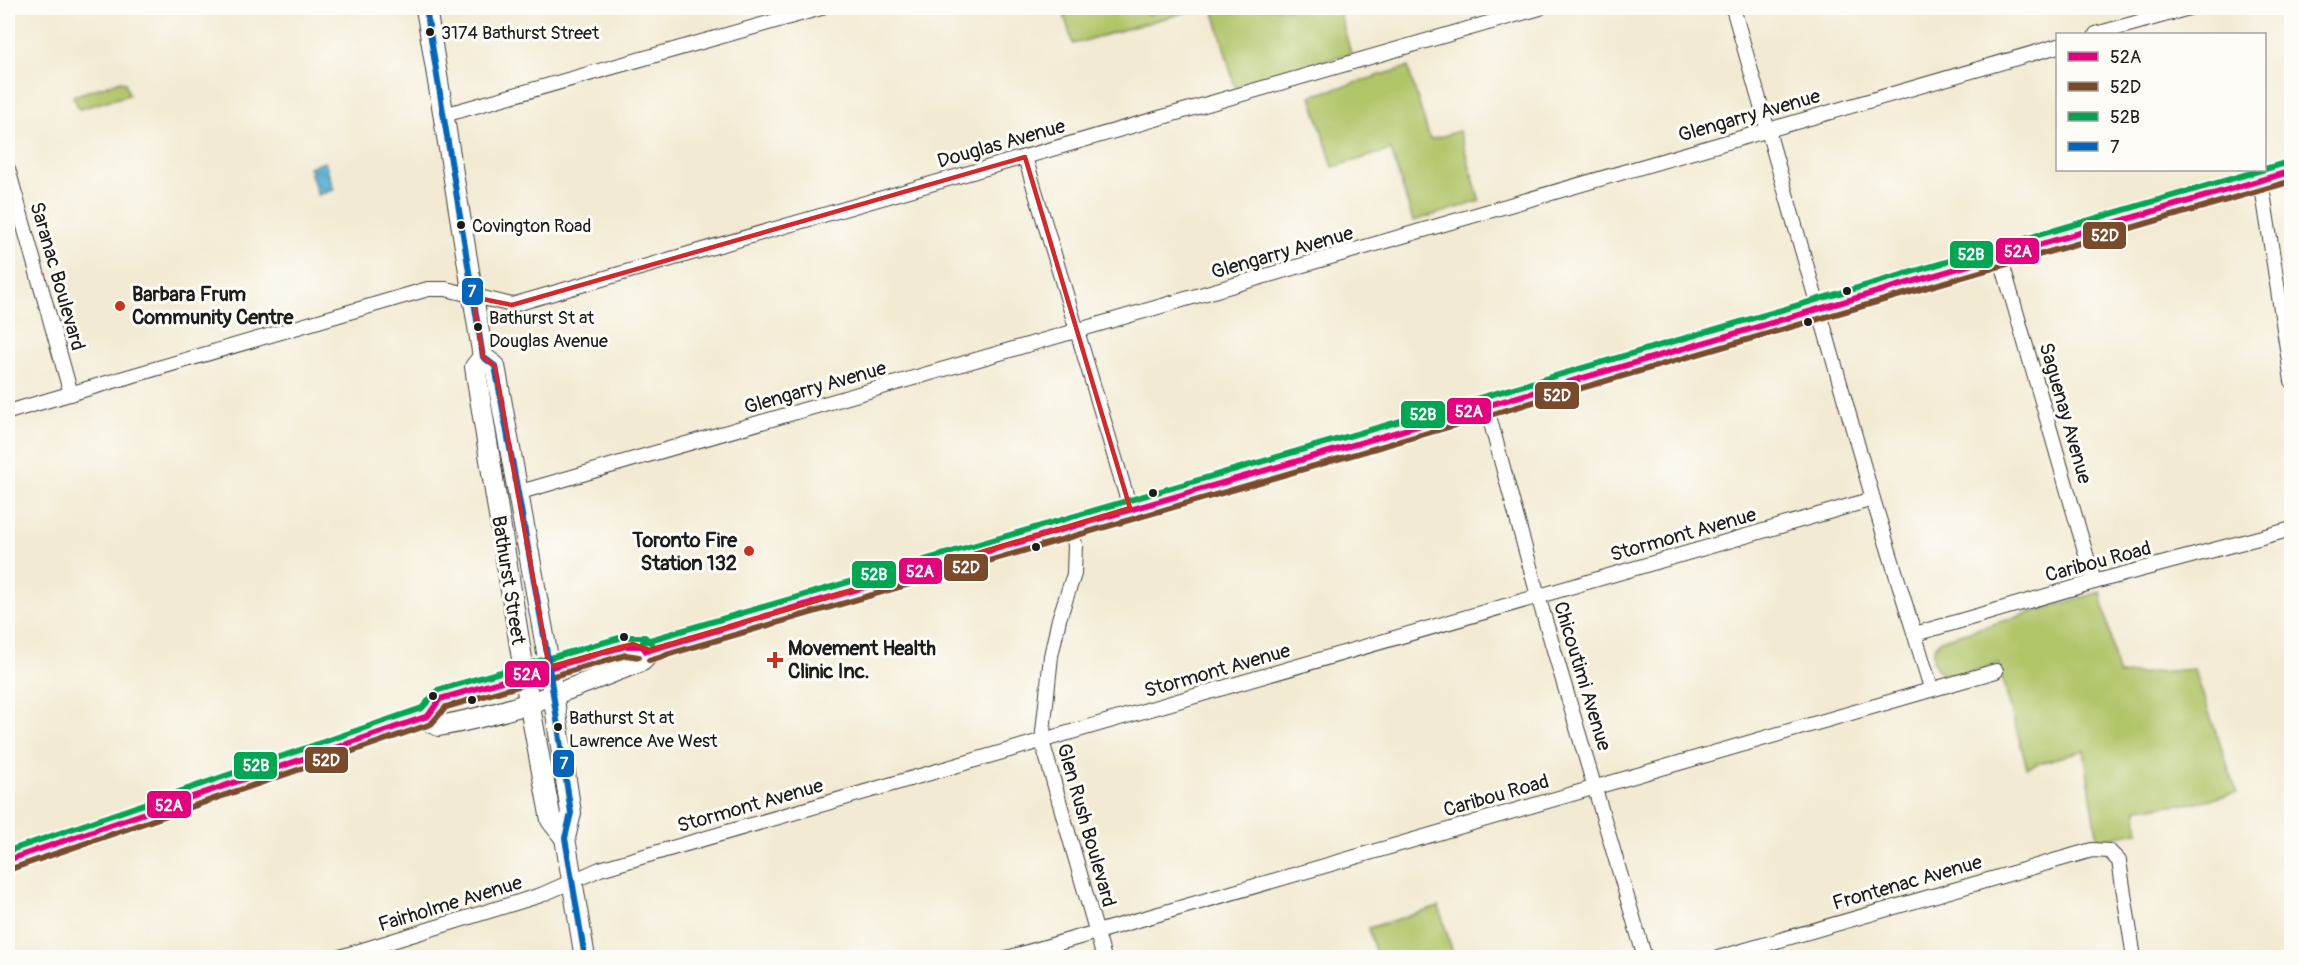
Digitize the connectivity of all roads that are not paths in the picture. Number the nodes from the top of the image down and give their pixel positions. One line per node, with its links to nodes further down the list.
1 (426, 8): 8 (main road, Bathurst Street)
2 (821, 8): 8 (street)
3 (1540, 8): 10 (street, Douglas Avenue)
4 (1733, 8): 9 (street)
5 (2189, 8): 6 (street)
6 (2100, 33)
7 (2056, 47): 9 (street, Glengarry Avenue)
8 (444, 115): 15 (main road, Bathurst Street)
9 (1767, 130): 16 (street); 17 (street, Glengarry Avenue)
10 (1025, 157): 15 (street, Douglas Avenue); 17 (street)
11 (8, 169): 20 (street, Saranac Boulevard)
12 (2292, 171): 13 (main road)
13 (2260, 180): 14 (main road); 19 (street)
14 (2000, 256): 16 (main road); 28 (street, Saguenay Avenue)
15 (473, 297): 18 (main road, Bathurst Street); 20 (street)
16 (1819, 308): 21 (main road); 24 (street)
17 (1079, 332): 23 (street, Glengarry Avenue); 25 (street)
18 (483, 357): 23 (main road, Bathurst Street); 34 (main road, Bathurst Street)
19 (2292, 381)
20 (70, 394): 22 (street)
21 (1486, 405): 25 (main road); 29 (street, Chicoutimi Avenue)
22 (8, 411)
23 (517, 494): 32 (main road, Bathurst Street)
24 (1874, 499): 29 (street, Stormont Avenue); 30 (street)
25 (1130, 508): 26 (main road)
26 (1071, 526): 31 (main road); 39 (street, Glen Rush Boulevard)
27 (2292, 529): 28 (street, Caribou Road)
28 (2094, 582): 30 (street, Caribou Road)
29 (1538, 596): 39 (street, Stormont Avenue); 40 (street, Chicoutimi Avenue)
30 (1915, 634): 35 (street)
31 (646, 651): 32 (main road); 36 (main road)
32 (549, 667): 34 (main road); 36 (main road, Bathurst Street)
33 (1996, 671): 35 (street, Caribou Road)
34 (524, 674): 37 (main road, Bathurst Street); 38 (main road)
35 (1931, 688): 40 (street, Caribou Road)
36 (554, 695): 37 (main road); 41 (main road, Bathurst Street)
37 (528, 702): 38 (main road); 41 (main road, Bathurst Street)
38 (428, 716): 42 (main road)
39 (1042, 741): 43 (street, Stormont Avenue); 44 (street, Glen Rush Boulevard)
40 (1596, 786): 44 (street, Caribou Road); 49 (street, Chicoutimi Avenue)
41 (565, 838): 43 (main road, Bathurst Street)
42 (8, 860)
43 (572, 882): 45 (street, Fairholme Avenue); 46 (main road, Bathurst Street)
44 (1097, 931): 47 (street, Caribou Road); 48 (street, Glen Rush Boulevard)
45 (337, 957)
46 (585, 957)
47 (1007, 957)
48 (1104, 957)
49 (1645, 957)
50 (1718, 957): 51 (street, Frontenac Avenue)
51 (2134, 957)

